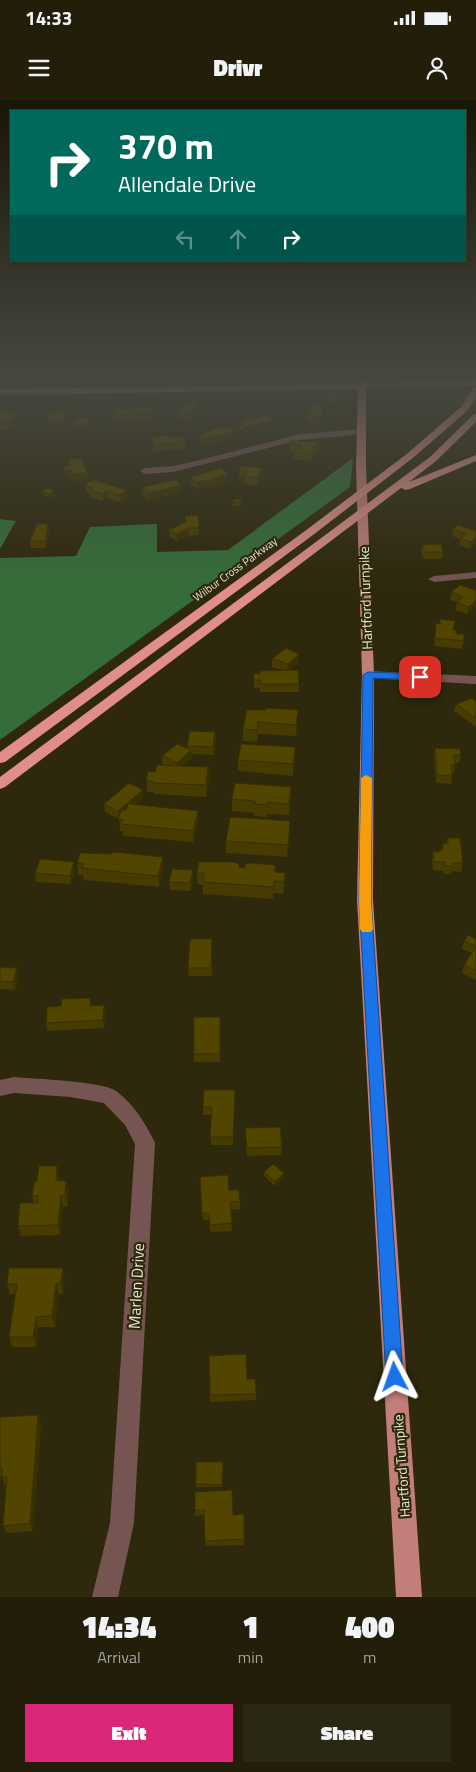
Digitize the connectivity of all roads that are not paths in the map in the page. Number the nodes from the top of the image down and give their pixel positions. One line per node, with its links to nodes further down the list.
1 (262, 447): 6 (street)
2 (362, 447): 10 (main road, Hartford Turnpike)
3 (420, 447): 12 (highway, Wilbur Cross Parkway)
4 (445, 447): 7 (highway)
5 (476, 458): 7 (highway)
6 (145, 471)
7 (373, 503): 13 (highway)
8 (476, 575): 9 (street)
9 (434, 579)
10 (368, 675): 11 (street); 16 (main road, Hartford Turnpike)
11 (476, 680)
12 (0, 759)
13 (0, 784)
14 (0, 1088): 15 (street, Marlen Drive)
15 (105, 1597)
16 (409, 1597)

